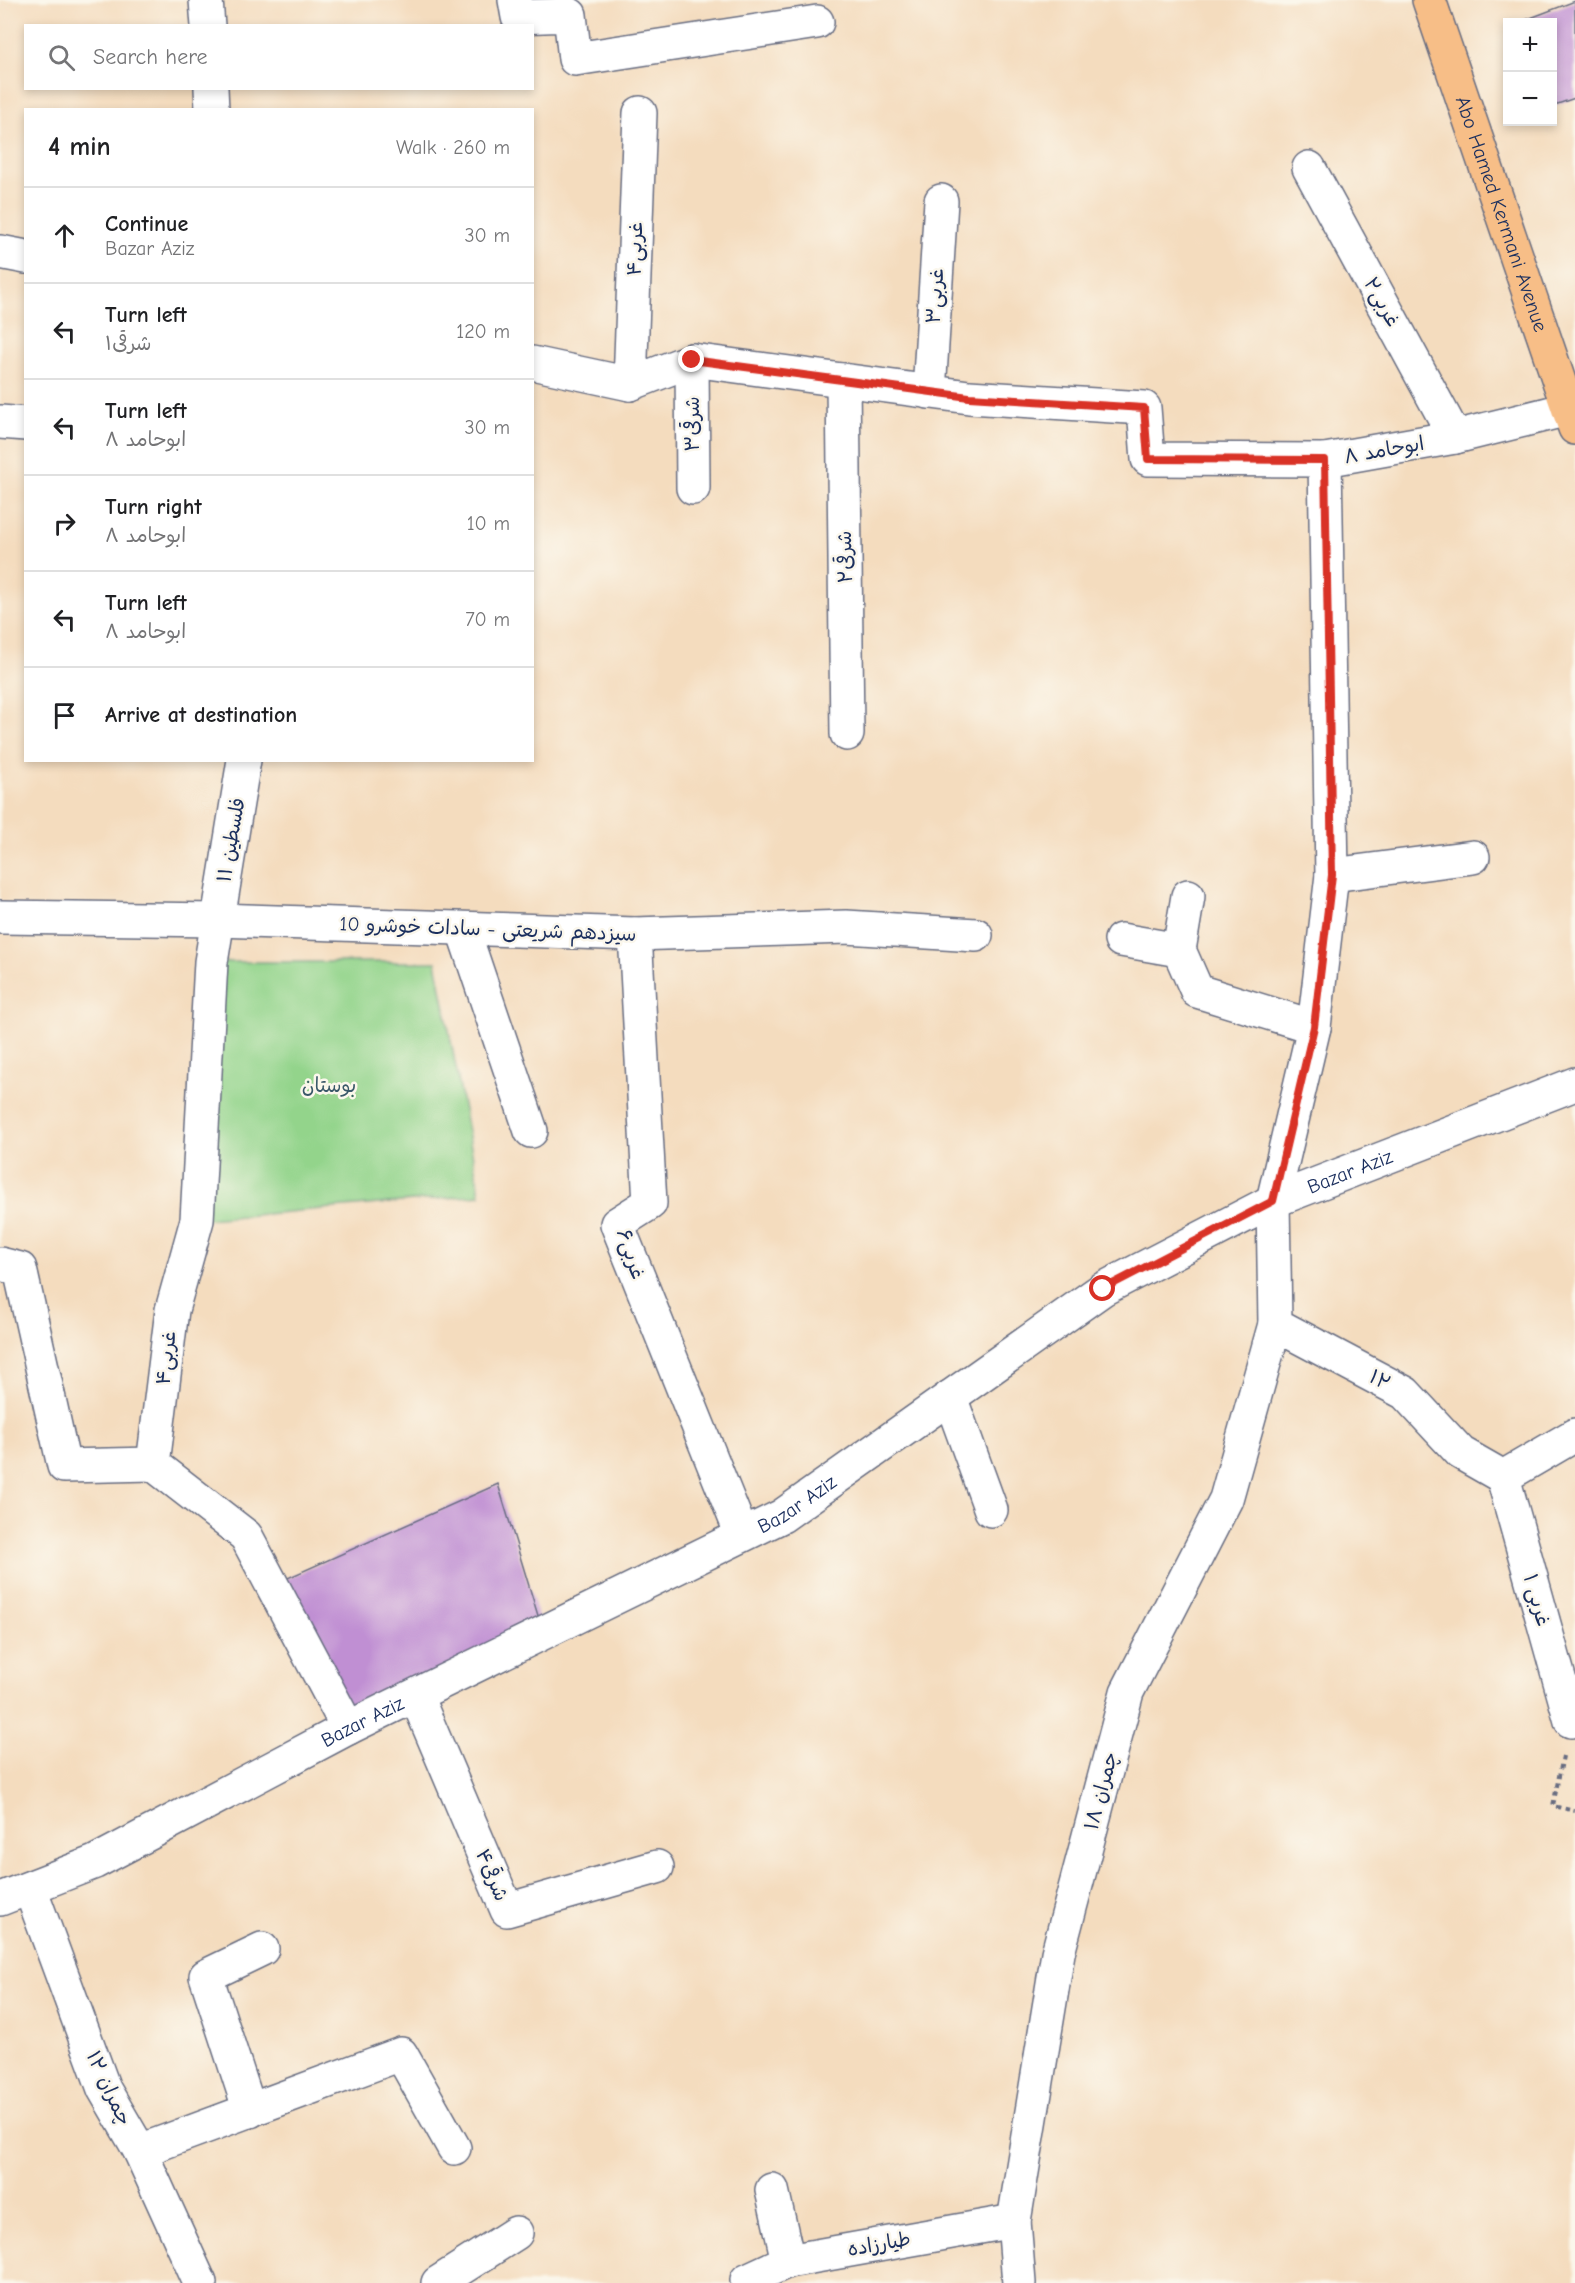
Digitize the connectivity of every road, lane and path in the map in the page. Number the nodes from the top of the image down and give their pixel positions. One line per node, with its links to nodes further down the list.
1 (206, 0): 5 (street)
2 (515, 0): 4 (street)
3 (1429, 0): 18 (main road, Abo Hamed Kermani Avenue)
4 (817, 22)
5 (208, 24)
6 (211, 90): 7 (street)
7 (212, 108)
8 (640, 113): 16 (street, غربی۴)
9 (1309, 168): 21 (street, غربی۲)
10 (941, 201): 17 (street, غربی۳)
11 (0, 252): 12 (street)
12 (24, 257)
13 (692, 360): 15 (street, ابوحامد ۸); 16 (street, ابوحامد ۸); 23 (street, شرقی۳)
14 (534, 363): 16 (street)
15 (843, 380): 17 (street, ابوحامد ۸); 24 (street, شرقی۲)
16 (630, 384)
17 (929, 392): 22 (street, ابوحامد ۸)
18 (1571, 419): 21 (street, ابوحامد ۸)
19 (0, 422): 20 (street)
20 (24, 424)
21 (1455, 437): 22 (street, ابوحامد ۸)
22 (1325, 460): 27 (street)
23 (693, 488)
24 (847, 734)
25 (244, 762): 30 (street, فلسطین ۱۱)
26 (1473, 857): 27 (street)
27 (1332, 875): 36 (street)
28 (1188, 896): 35 (street)
29 (0, 917): 30 (street, سیزدهم شریعتی - سادات خوشرو 10)
30 (217, 920): 31 (street, سیزدهم شریعتی - سادات خوشرو 10); 44 (street, غربی۴)
31 (463, 930): 32 (street, سیزدهم شریعتی - سادات خوشرو 10); 38 (street)
32 (635, 934): 33 (street, سیزدهم شریعتی - سادات خوشرو 10); 47 (street, غربی۶)
33 (976, 935)
34 (1121, 940): 35 (street)
35 (1179, 950): 36 (street)
36 (1314, 1027): 39 (street)
37 (1575, 1084): 39 (street, Bazar Aziz)
38 (531, 1131)
39 (1273, 1201): 41 (street); 42 (street, Bazar Aziz)
40 (0, 1264): 44 (street)
41 (1275, 1324): 45 (street, ۱۲); 59 (street, چمران ۱۸)
42 (950, 1397): 46 (street); 47 (street, Bazar Aziz)
43 (1575, 1435): 45 (street)
44 (153, 1464): 50 (street)
45 (1503, 1477): 49 (street, ۱ غربی)
46 (991, 1510)
47 (742, 1535): 48 (street, Bazar Aziz)
48 (416, 1696): 50 (street, Bazar Aziz); 52 (street, شرقی۴)
49 (1570, 1721): 51 (path)
50 (348, 1728): 53 (street, Bazar Aziz)
51 (1575, 1811)
52 (657, 1867)
53 (15, 1893): 57 (street, چمران ۱۲)
54 (262, 1949): 55 (street)
55 (250, 2111): 56 (street); 57 (street)
56 (454, 2148)
57 (140, 2151): 63 (street, چمران ۱۲)
58 (772, 2190): 61 (street)
59 (1014, 2221): 61 (street, طیارزاده); 65 (street, چمران ۱۸)
60 (516, 2233): 64 (street)
61 (788, 2261): 62 (street, طیارزاده)
62 (748, 2281)
63 (200, 2283)
64 (438, 2283)
65 (1018, 2283)

